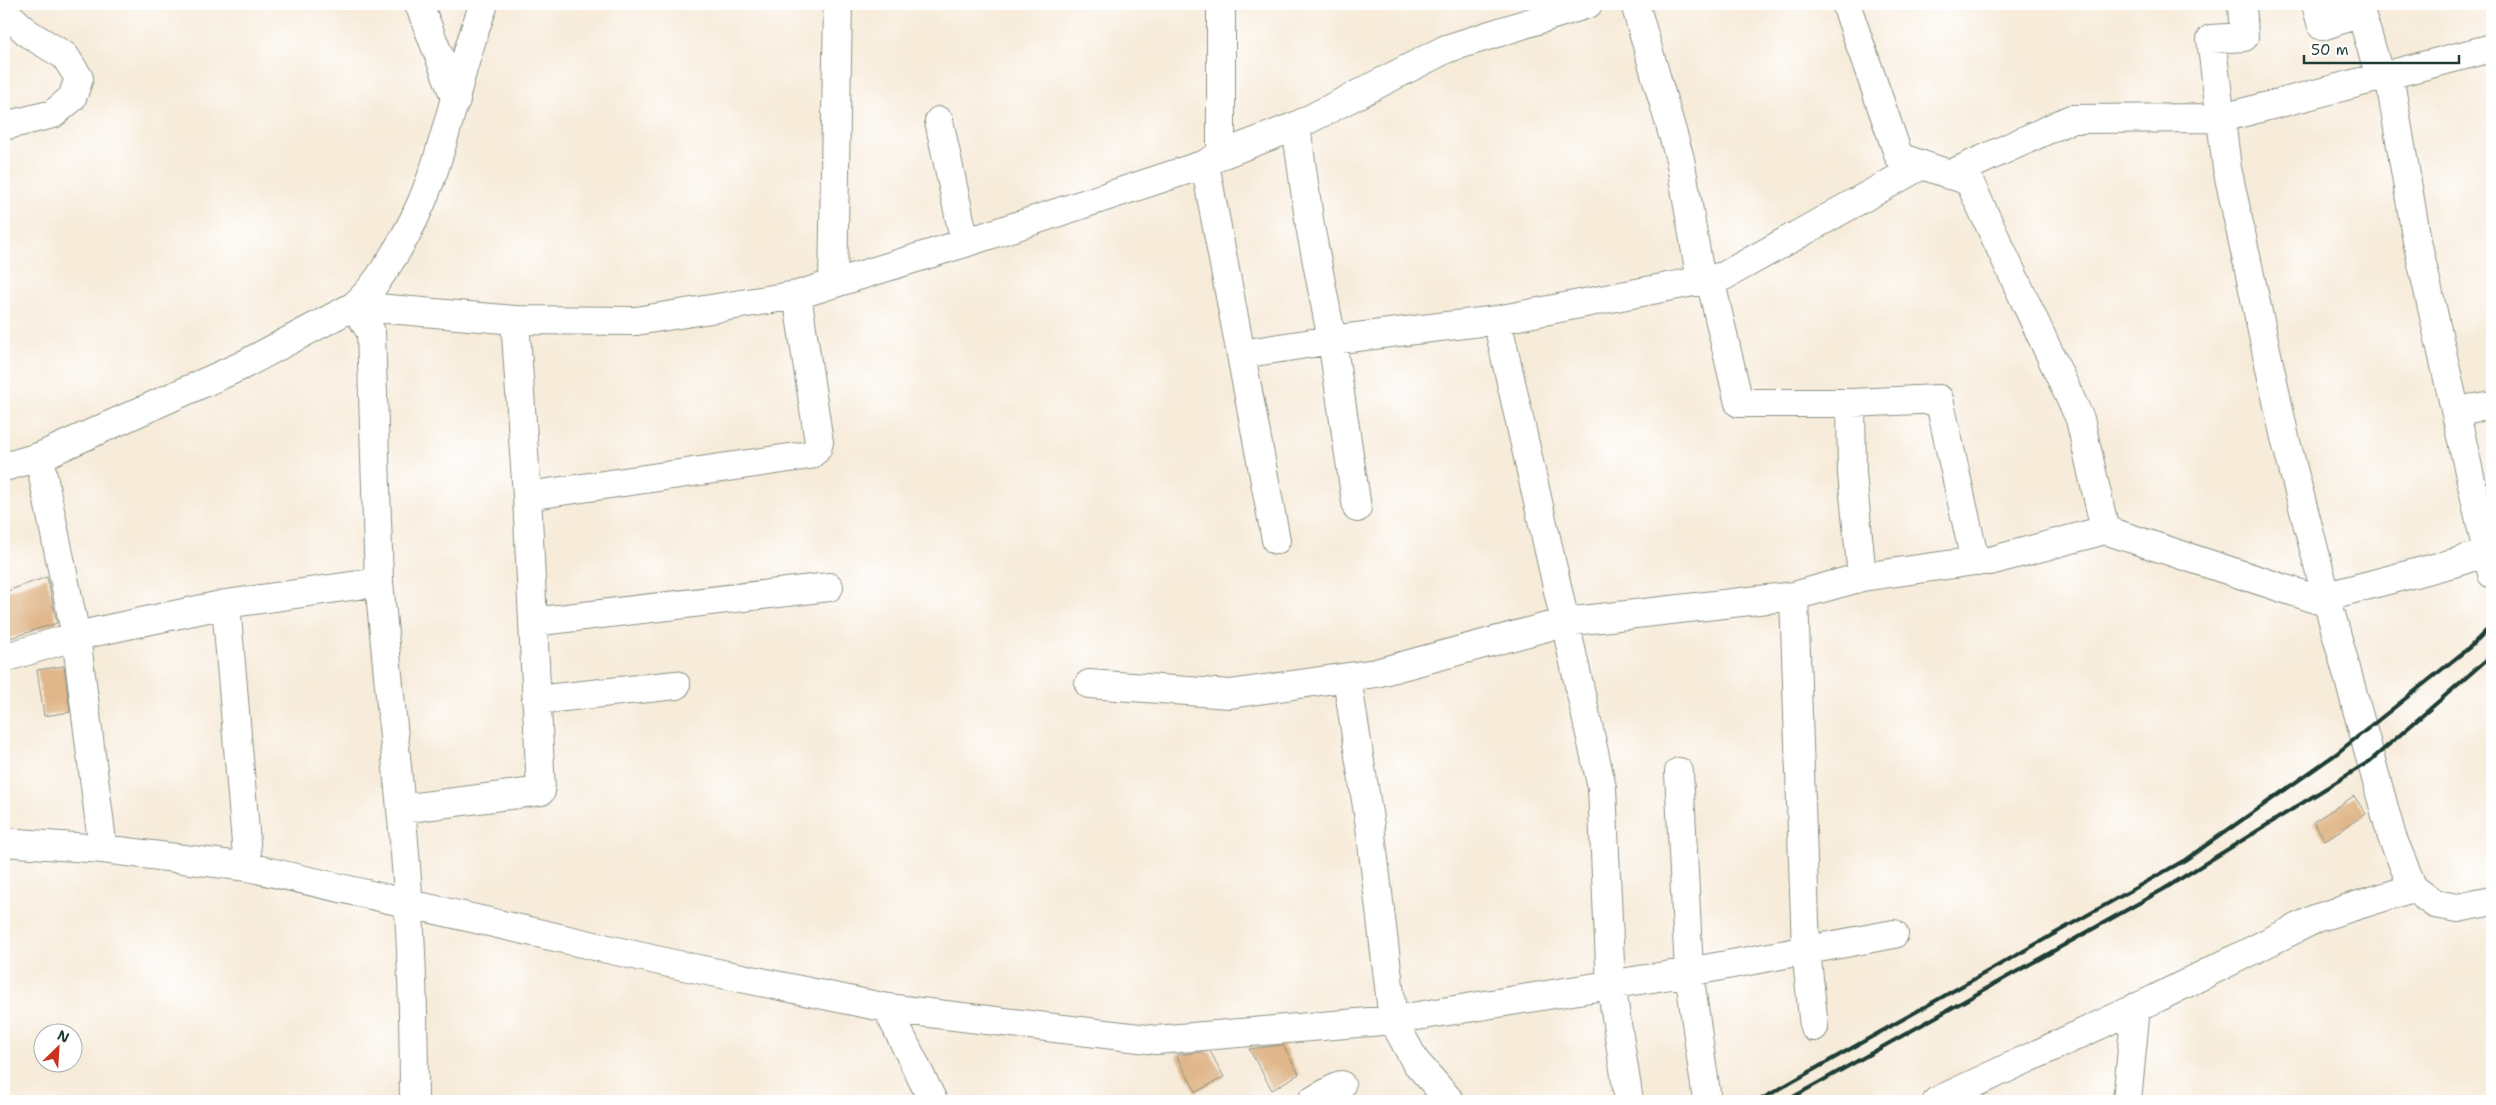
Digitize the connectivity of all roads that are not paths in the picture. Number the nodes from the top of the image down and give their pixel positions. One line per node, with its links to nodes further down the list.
1 (418, 4): 13 (street)
2 (484, 4): 13 (street)
3 (838, 4): 23 (street)
4 (1221, 4): 18 (street)
5 (1588, 4): 17 (street)
6 (1635, 4): 22 (street)
7 (1846, 4): 19 (street)
8 (2242, 4): 14 (street)
9 (2316, 4): 12 (street)
10 (4, 11): 16 (street)
11 (2492, 48): 12 (street)
12 (2385, 76): 14 (street); 32 (street)
13 (456, 100): 25 (street)
14 (2222, 118): 20 (street); 45 (street)
15 (939, 121): 21 (street)
16 (4, 126)
17 (1296, 126): 18 (street); 28 (street)
18 (1213, 160): 21 (street); 29 (street)
19 (1922, 165): 20 (street); 22 (street)
20 (1949, 175): 37 (street)
21 (964, 244): 23 (street)
22 (1705, 280): 27 (street); 30 (street)
23 (833, 284): 24 (street)
24 (797, 296): 26 (street); 35 (street)
25 (354, 306): 26 (street); 33 (street); 42 (street)
26 (515, 320): 35 (street)
27 (1497, 320): 28 (street); 48 (street)
28 (1332, 340): 29 (street); 36 (street)
29 (1241, 354): 38 (street)
30 (1851, 403): 39 (street); 41 (street)
31 (2492, 405): 32 (street)
32 (2456, 411): 40 (street)
33 (39, 457): 34 (street); 49 (street)
34 (4, 468)
35 (527, 496): 47 (street)
36 (1357, 508)
37 (2105, 530): 39 (street); 45 (street)
38 (1276, 540)
39 (1975, 561): 41 (street)
40 (2490, 563): 45 (street)
41 (1862, 577): 44 (street)
42 (379, 582): 46 (street); 56 (street)
43 (829, 587): 47 (street)
44 (1794, 596): 48 (street); 64 (street)
45 (2327, 599): 60 (street)
46 (226, 604): 49 (street); 59 (street)
47 (533, 622): 54 (street)
48 (1565, 622): 51 (street); 66 (street)
49 (76, 636): 50 (street); 58 (street)
50 (4, 658)
51 (1347, 678): 53 (street); 69 (street)
52 (676, 684): 54 (street)
53 (1090, 684)
54 (536, 700): 56 (street)
55 (1679, 772): 65 (street)
56 (401, 810): 62 (street)
57 (4, 842): 58 (street)
58 (103, 849): 59 (street)
59 (248, 867): 62 (street)
60 (2413, 888): 61 (street); 67 (street)
61 (2492, 901)
62 (410, 903): 68 (street); 73 (street)
63 (1894, 934): 64 (street)
64 (1806, 950): 65 (street); 70 (street)
65 (1689, 972): 66 (street); 72 (street)
66 (1611, 985): 69 (street); 77 (street)
67 (2136, 1007): 78 (street); 79 (street)
68 (887, 1008): 69 (street); 74 (street)
69 (1393, 1020): 76 (street)
70 (1814, 1027)
71 (1341, 1085): 75 (street)
72 (1706, 1093)
73 (414, 1101)
74 (933, 1101)
75 (1312, 1101)
76 (1450, 1101)
77 (1629, 1101)
78 (1937, 1101)
79 (2127, 1101)

